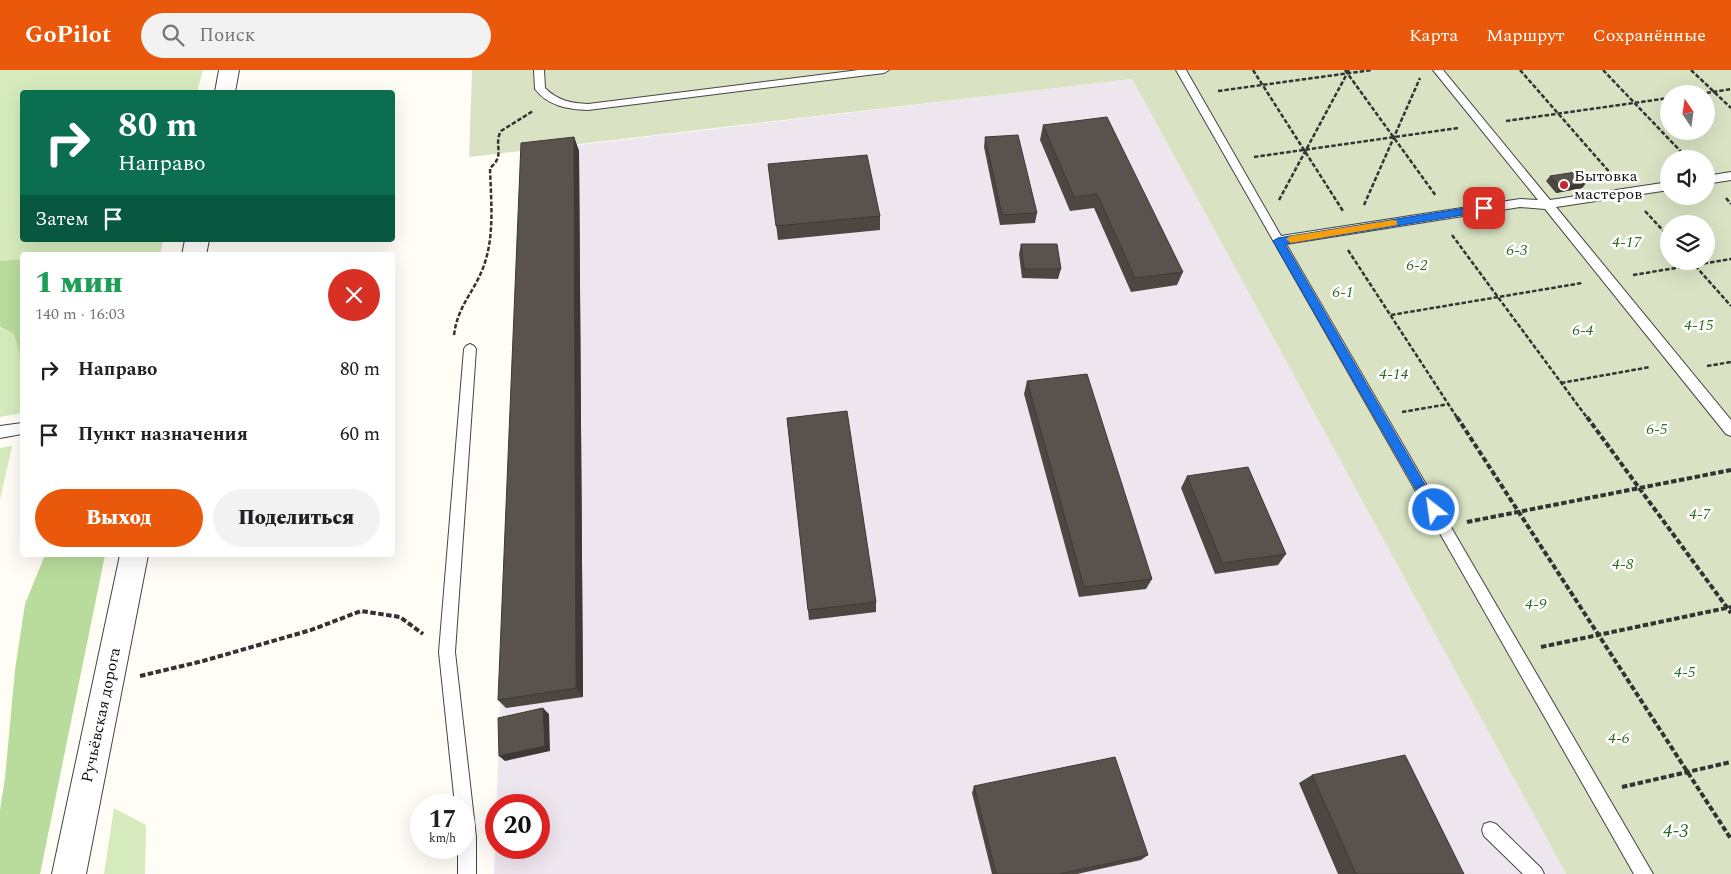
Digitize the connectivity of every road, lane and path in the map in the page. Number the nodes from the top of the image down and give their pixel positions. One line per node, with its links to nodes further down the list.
1 (229, 70): 16 (street)
2 (539, 70): 21 (lane)
3 (884, 70): 21 (lane)
4 (1181, 70): 19 (lane)
5 (1253, 70): 13 (path)
6 (1372, 70): 12 (path)
7 (1423, 70): 26 (path)
8 (1438, 70): 25 (lane)
9 (1520, 70): 24 (path)
10 (1603, 70): 22 (path)
11 (1691, 70): 14 (path)
12 (1347, 71): 13 (path); 26 (path); 27 (path)
13 (1263, 85): 19 (path); 27 (path)
14 (1707, 85)
15 (1731, 89): 17 (path)
16 (225, 90)
17 (1715, 92)
18 (1715, 93): 23 (path)
19 (1195, 94): 29 (lane)
20 (1660, 99): 22 (path)
21 (550, 100): 49 (path)
22 (1634, 103): 24 (path); 28 (path)
23 (1731, 108)
24 (1558, 114): 25 (path); 33 (path)
25 (1482, 124): 26 (path); 34 (lane)
26 (1394, 137): 27 (path); 35 (path); 38 (path)
27 (1305, 150): 29 (path); 36 (path); 38 (path)
28 (1679, 150)
29 (1231, 160): 36 (lane)
30 (1731, 176): 31 (lane)
31 (1715, 179)
32 (1660, 187): 33 (lane)
33 (1628, 192): 34 (lane); 37 (path)
34 (1546, 205): 35 (lane); 45 (lane)
35 (1444, 215): 38 (lane); 46 (path)
36 (1268, 223): 40 (lane)
37 (1660, 227)
38 (1354, 229): 39 (lane)
39 (1336, 232): 40 (lane); 48 (path)
40 (1278, 241): 53 (lane)
41 (1731, 259): 42 (path)
42 (1715, 262)
43 (1663, 270): 45 (path)
44 (1699, 270): 47 (path)
45 (1607, 279): 46 (path); 50 (lane)
46 (1498, 297): 48 (path); 51 (path)
47 (1731, 306)
48 (1391, 315): 52 (path)
49 (470, 349): 65 (lane)
50 (1675, 362): 51 (path); 55 (lane)
51 (1561, 382): 58 (path)
52 (1448, 404): 53 (path); 59 (path)
53 (1380, 416): 60 (lane)
54 (20, 428): 56 (lane)
55 (1731, 430)
56 (0, 432)
57 (1731, 470): 58 (path)
58 (1639, 488): 59 (path); 62 (path)
59 (1519, 512): 60 (path); 64 (path)
60 (1443, 526): 66 (lane)
61 (134, 557): 67 (street, Ручьёвская дорога)
62 (1729, 608): 63 (path); 64 (path)
63 (1731, 613)
64 (1599, 635): 66 (path); 69 (path)
65 (447, 652): 67 (path); 74 (lane)
66 (1516, 652): 70 (lane)
67 (108, 683): 73 (street, Ручьёвская дорога)
68 (1731, 762): 69 (path)
69 (1688, 772): 70 (path); 72 (path)
70 (1597, 793): 76 (lane)
71 (1490, 830): 75 (lane)
72 (1731, 839)
73 (69, 874)
74 (467, 874)
75 (1535, 874)
76 (1644, 874)

